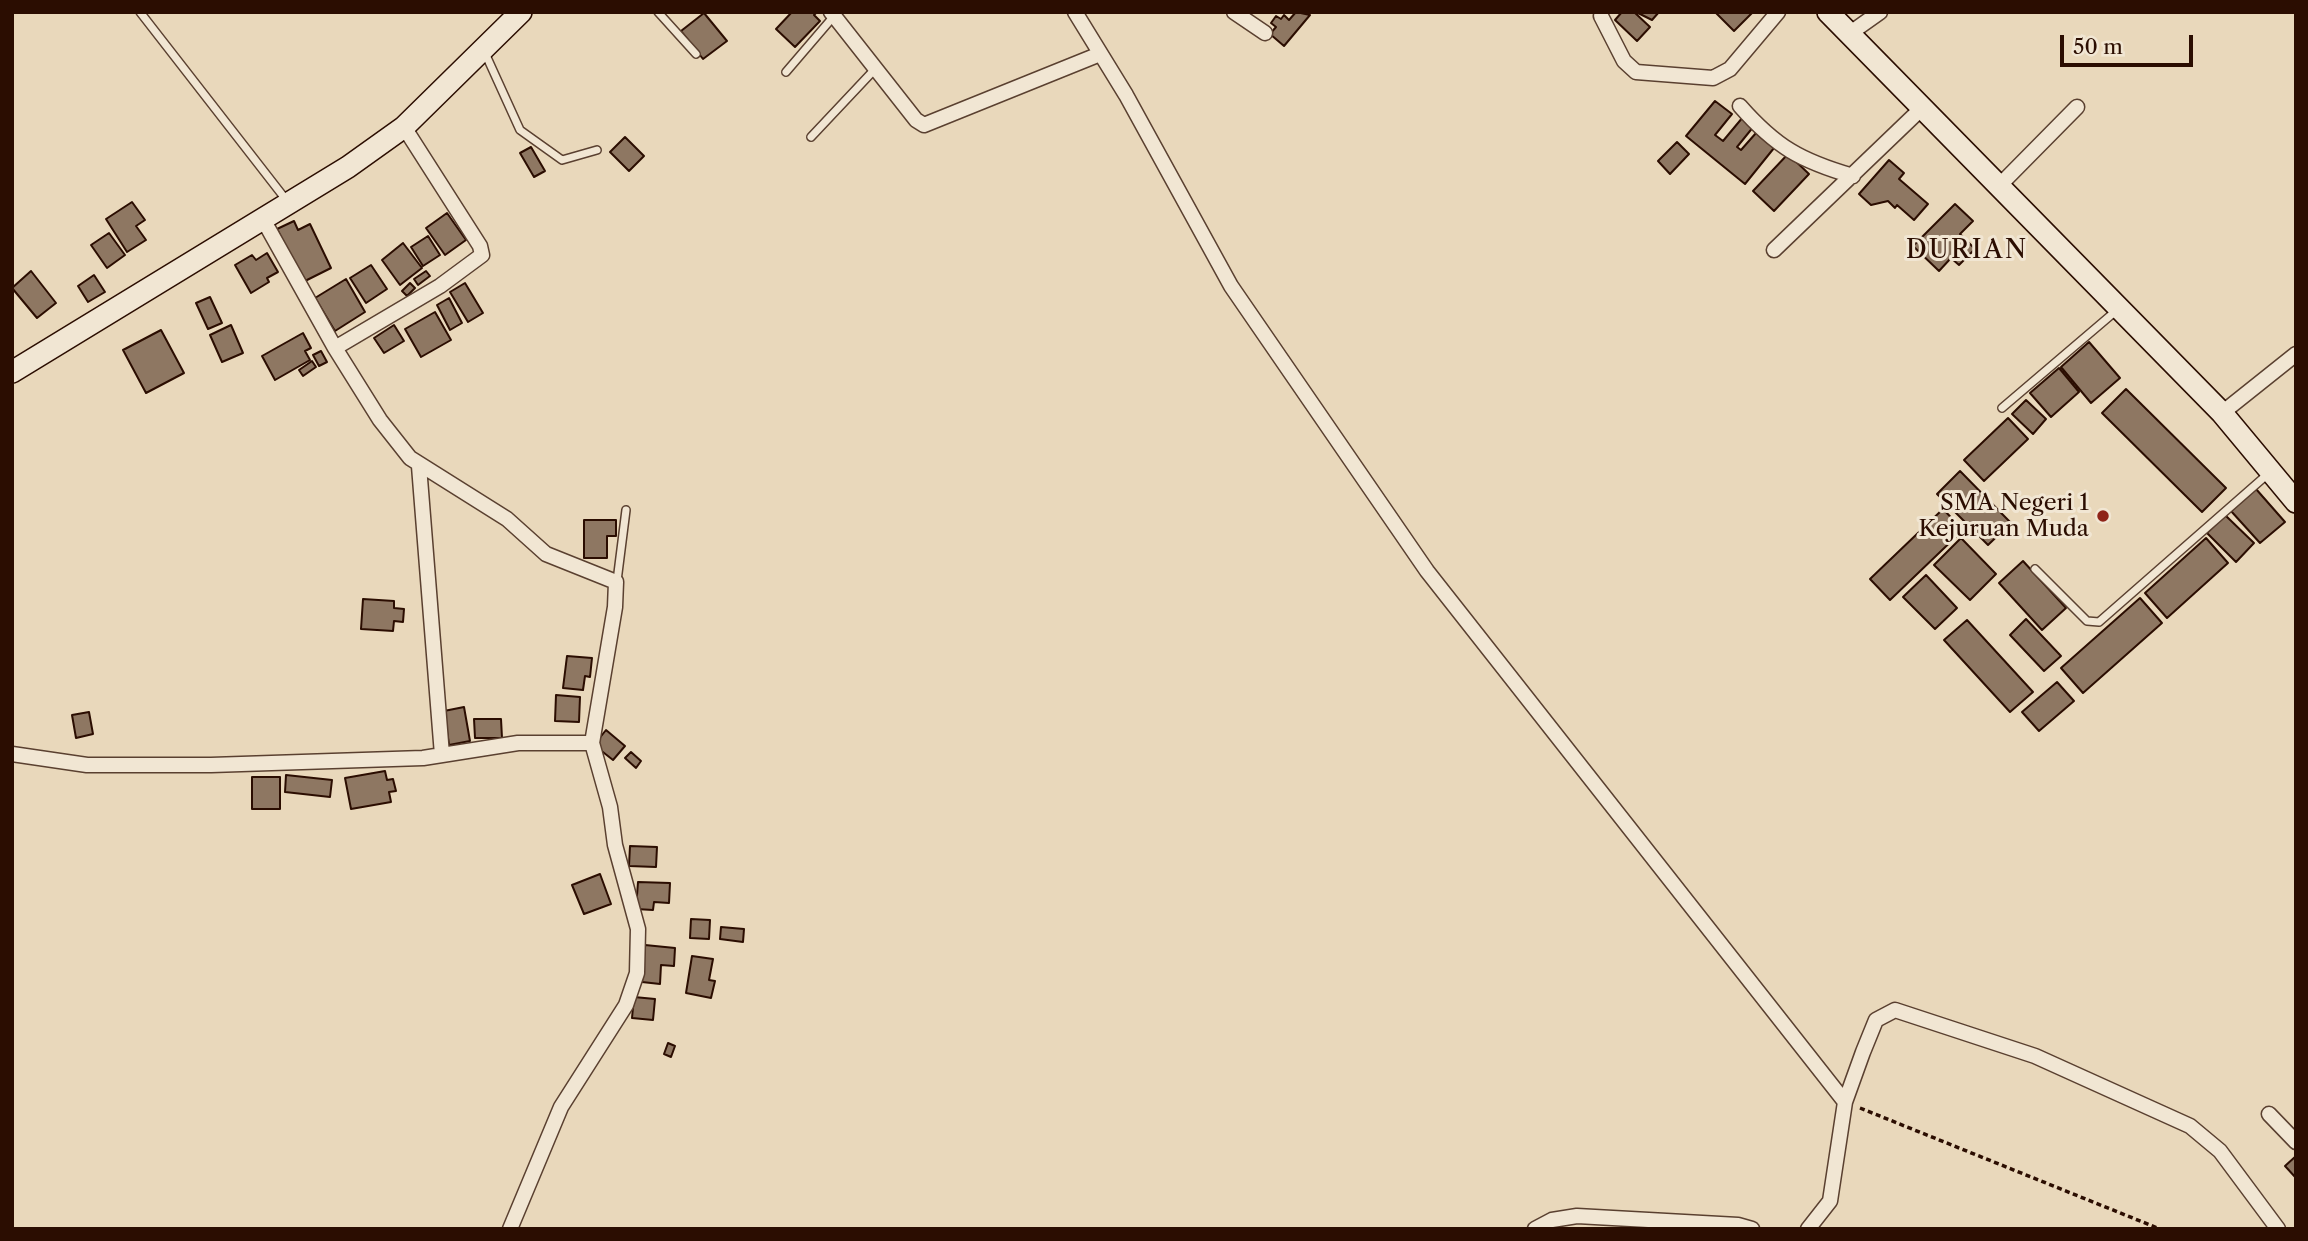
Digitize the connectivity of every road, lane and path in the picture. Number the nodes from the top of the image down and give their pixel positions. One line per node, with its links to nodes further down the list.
1 (139, 12): 26 (lane)
2 (521, 12): 13 (main road)
3 (658, 12): 14 (lane)
4 (1075, 12): 15 (street)
5 (1234, 12): 11 (street)
6 (1778, 12): 10 (street)
7 (1828, 12): 12 (main road)
8 (1880, 12): 12 (street)
9 (832, 14): 16 (street); 17 (lane)
10 (1601, 16)
11 (1265, 33)
12 (1849, 34): 20 (main road)
13 (484, 49): 21 (main road); 23 (lane)
14 (696, 54)
15 (1100, 54): 16 (street); 44 (street)
16 (877, 68): 22 (lane)
17 (786, 72)
18 (1740, 106): 24 (street)
19 (2077, 107): 25 (street)
20 (1922, 108): 24 (street); 25 (main road)
21 (404, 127): 26 (main road); 30 (street)
22 (811, 137)
23 (597, 150)
24 (1853, 176): 28 (street)
25 (1997, 187): 29 (main road)
26 (289, 204): 27 (main road)
27 (264, 221): 30 (street); 32 (main road)
28 (1774, 250)
29 (2117, 309): 33 (lane); 34 (main road)
30 (335, 348): 35 (street)
31 (2296, 354): 34 (street)
32 (12, 372)
33 (2002, 408)
34 (2222, 413): 36 (main road)
35 (419, 466): 40 (street); 43 (street)
36 (2272, 470): 37 (main road); 39 (lane)
37 (2294, 497)
38 (626, 510): 40 (lane)
39 (2035, 569)
40 (617, 582): 41 (street)
41 (592, 743): 43 (street); 47 (street)
42 (12, 754): 43 (street)
43 (442, 755)
44 (1845, 1102): 50 (street); 51 (path); 52 (street)
45 (2269, 1114): 46 (street)
46 (2296, 1142)
47 (510, 1229)
48 (1535, 1229): 49 (street)
49 (1752, 1229)
50 (1808, 1229)
51 (2160, 1229)
52 (2278, 1229)

